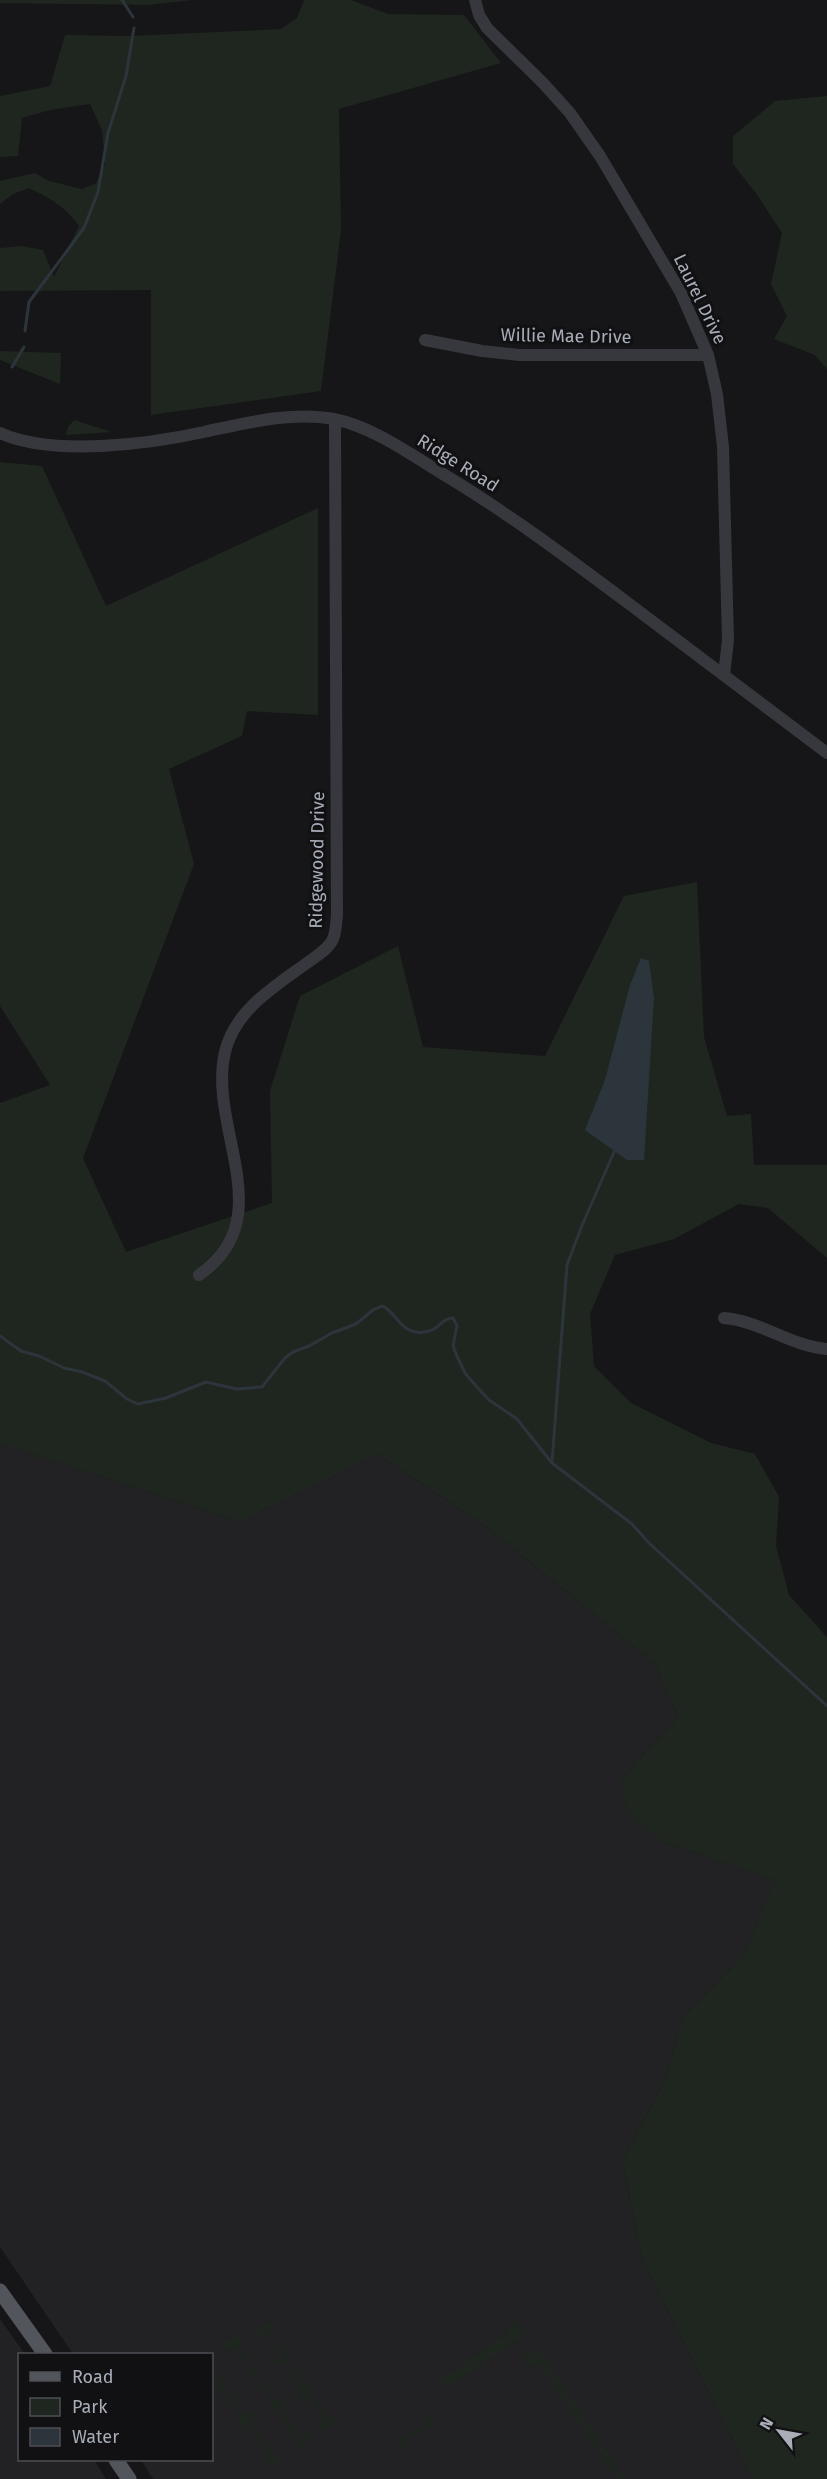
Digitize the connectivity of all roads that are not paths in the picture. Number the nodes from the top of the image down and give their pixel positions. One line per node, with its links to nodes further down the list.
1 (475, 0): 3 (street, Laurel Drive)
2 (425, 340): 3 (street, Willie Mae Drive)
3 (708, 355): 6 (street, Laurel Drive)
4 (334, 419): 5 (street, Ridge Road); 6 (street, Ridge Road); 8 (street, Ridgewood Drive)
5 (0, 433)
6 (724, 675): 7 (street, Ridge Road)
7 (827, 753)
8 (199, 1275)
9 (724, 1318): 10 (street)
10 (827, 1349)
11 (0, 2291): 12 (main road)
12 (44, 2353)
13 (117, 2461): 14 (main road)
14 (129, 2479)

